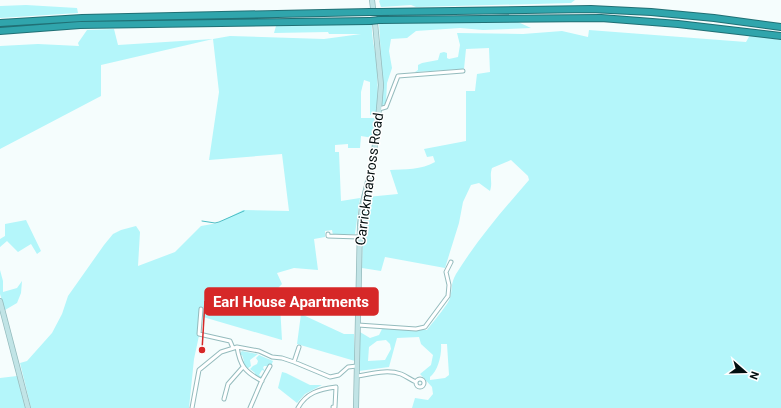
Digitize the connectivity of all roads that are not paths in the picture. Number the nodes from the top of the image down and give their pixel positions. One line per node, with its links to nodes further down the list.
1 (372, 0): 2 (main road)
2 (374, 11): 4 (highway); 5 (highway)
3 (375, 21): 6 (highway); 7 (highway); 9 (main road, Carrickmacross Road)
4 (0, 23)
5 (781, 27)
6 (0, 31)
7 (781, 36)
8 (463, 71): 9 (street)
9 (379, 109): 11 (main road, Carrickmacross Road)
10 (328, 234): 11 (street)
11 (360, 237): 15 (main road, Carrickmacross Road)
12 (451, 262): 15 (street)
13 (0, 301): 28 (main road)
14 (201, 309): 17 (street)
15 (358, 325): 20 (main road, Carrickmacross Road)
16 (300, 347): 19 (street)
17 (233, 348): 18 (street); 29 (street)
18 (237, 348): 19 (street); 21 (street)
19 (294, 362): 20 (street)
20 (357, 366): 23 (main road, Carrickmacross Road)
21 (243, 367): 24 (street); 26 (street)
22 (264, 367): 24 (street)
23 (357, 376): 25 (street); 32 (main road, Carrickmacross Road)
24 (262, 381): 30 (street)
25 (416, 382)
26 (224, 399)
27 (333, 407): 31 (street)
28 (28, 408)
29 (192, 408)
30 (250, 408)
31 (298, 408)
32 (356, 408)

